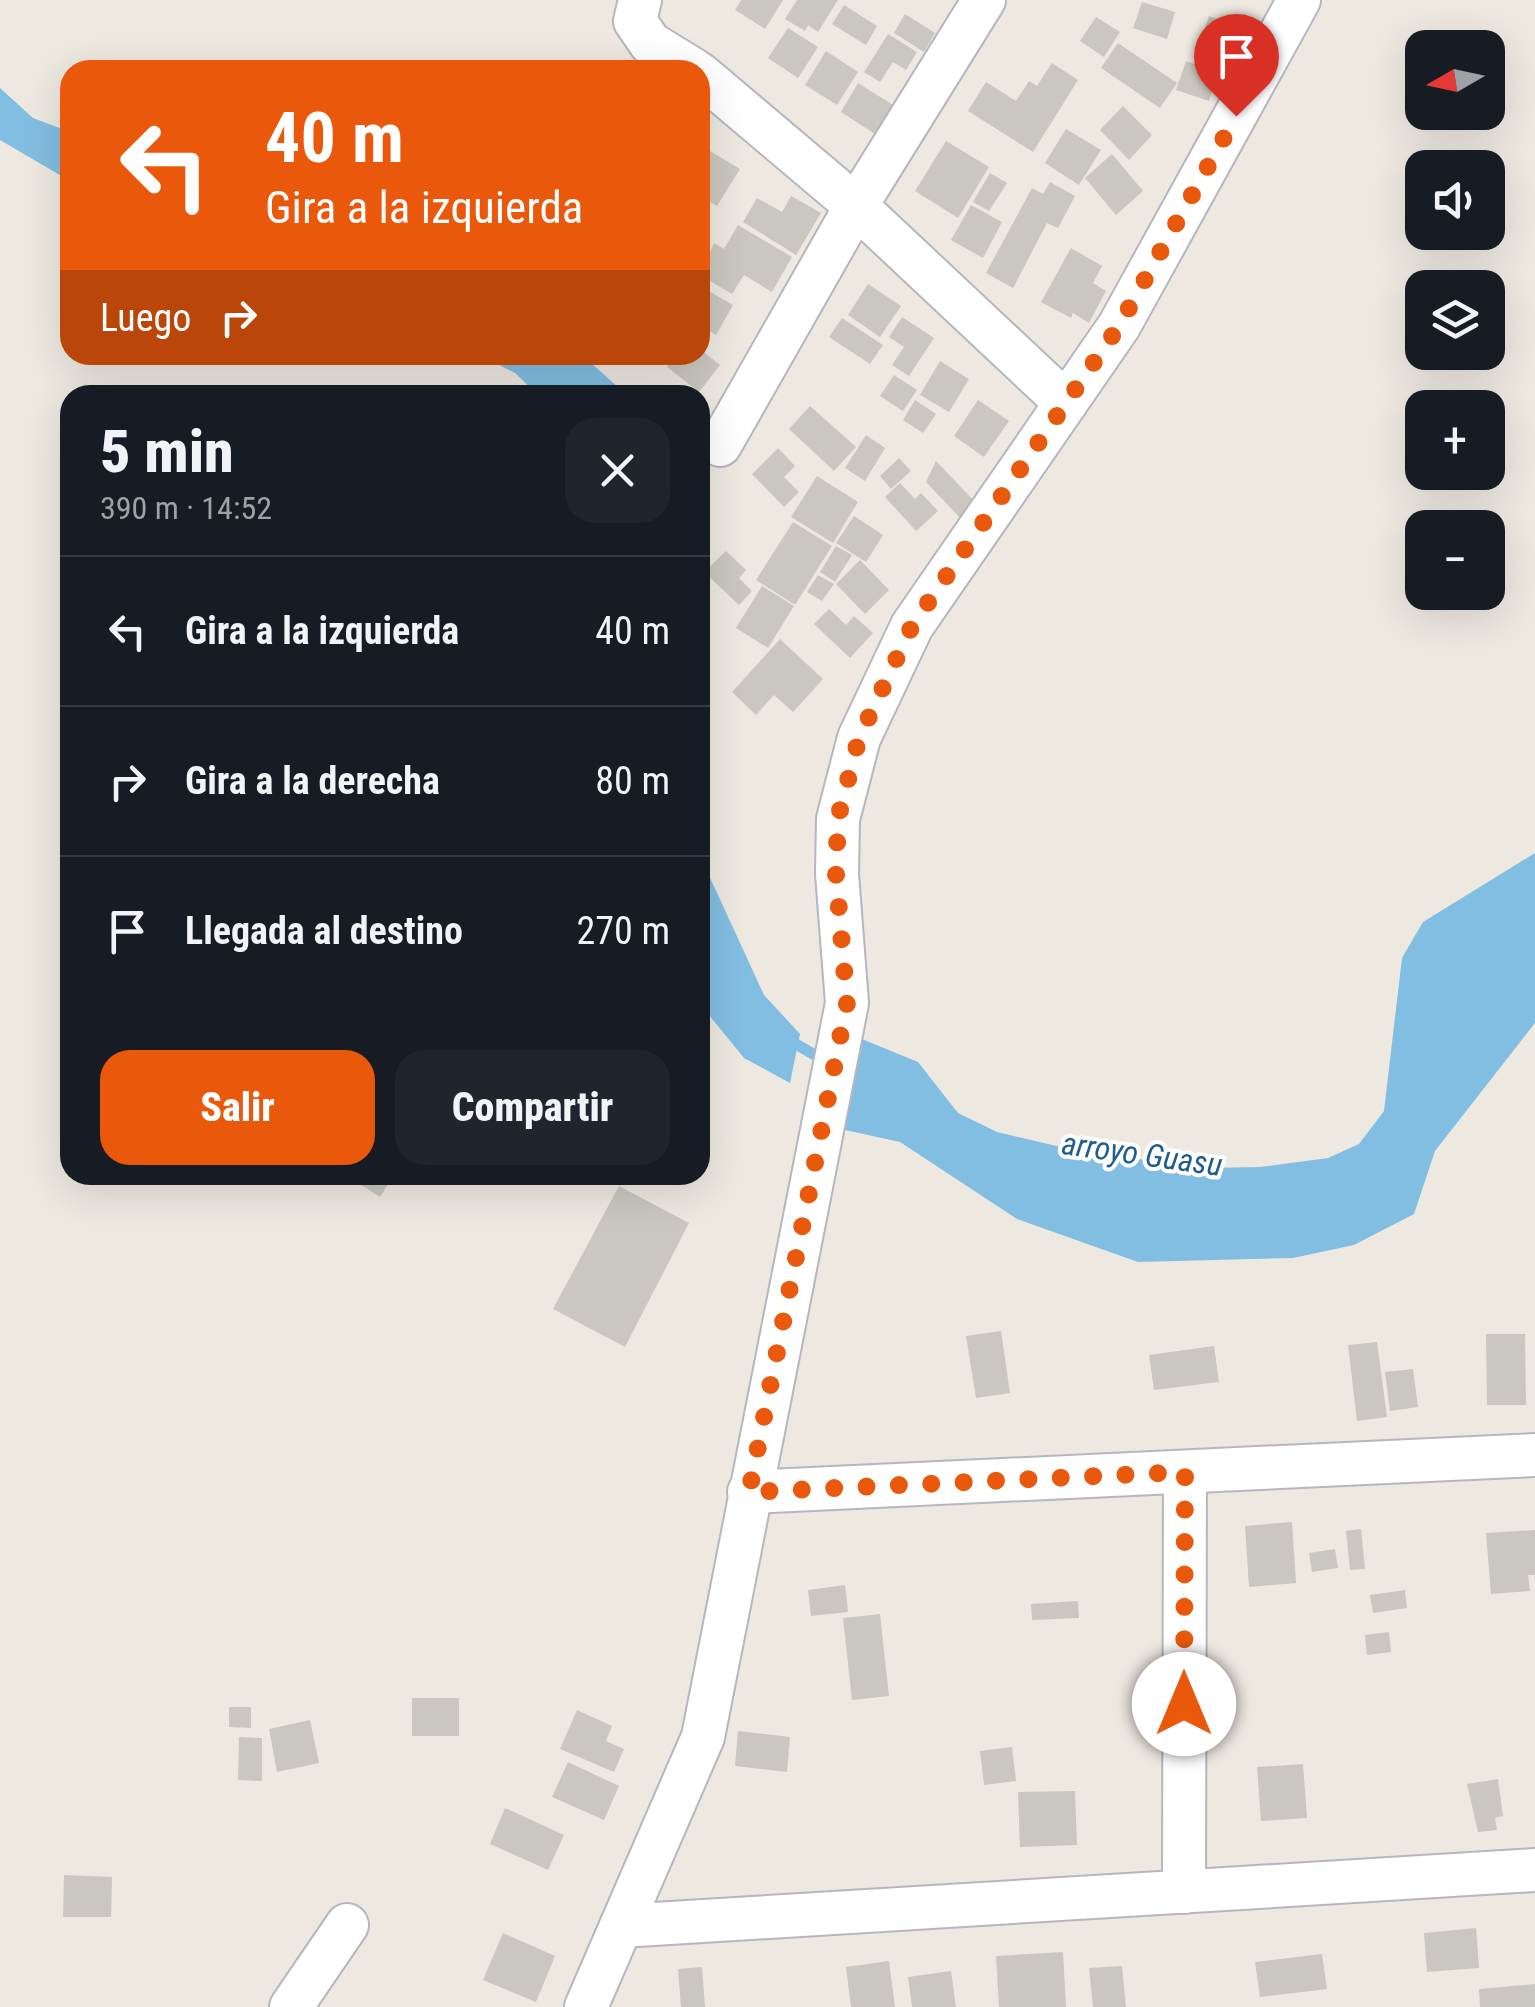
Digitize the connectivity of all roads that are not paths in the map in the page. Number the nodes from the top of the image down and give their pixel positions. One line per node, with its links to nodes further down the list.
1 (640, 0): 4 (street)
2 (984, 0): 6 (street)
3 (1299, 0): 7 (street)
4 (678, 60)
5 (710, 83): 6 (street)
6 (856, 206): 7 (street); 8 (street)
7 (1066, 404): 11 (street)
8 (720, 445)
9 (1535, 1456): 10 (street)
10 (1185, 1472): 11 (street); 13 (street)
11 (749, 1492): 15 (street)
12 (1535, 1870): 13 (street)
13 (1184, 1892): 15 (street)
14 (347, 1925): 16 (street)
15 (621, 1926): 17 (street)
16 (291, 2007)
17 (586, 2007)

